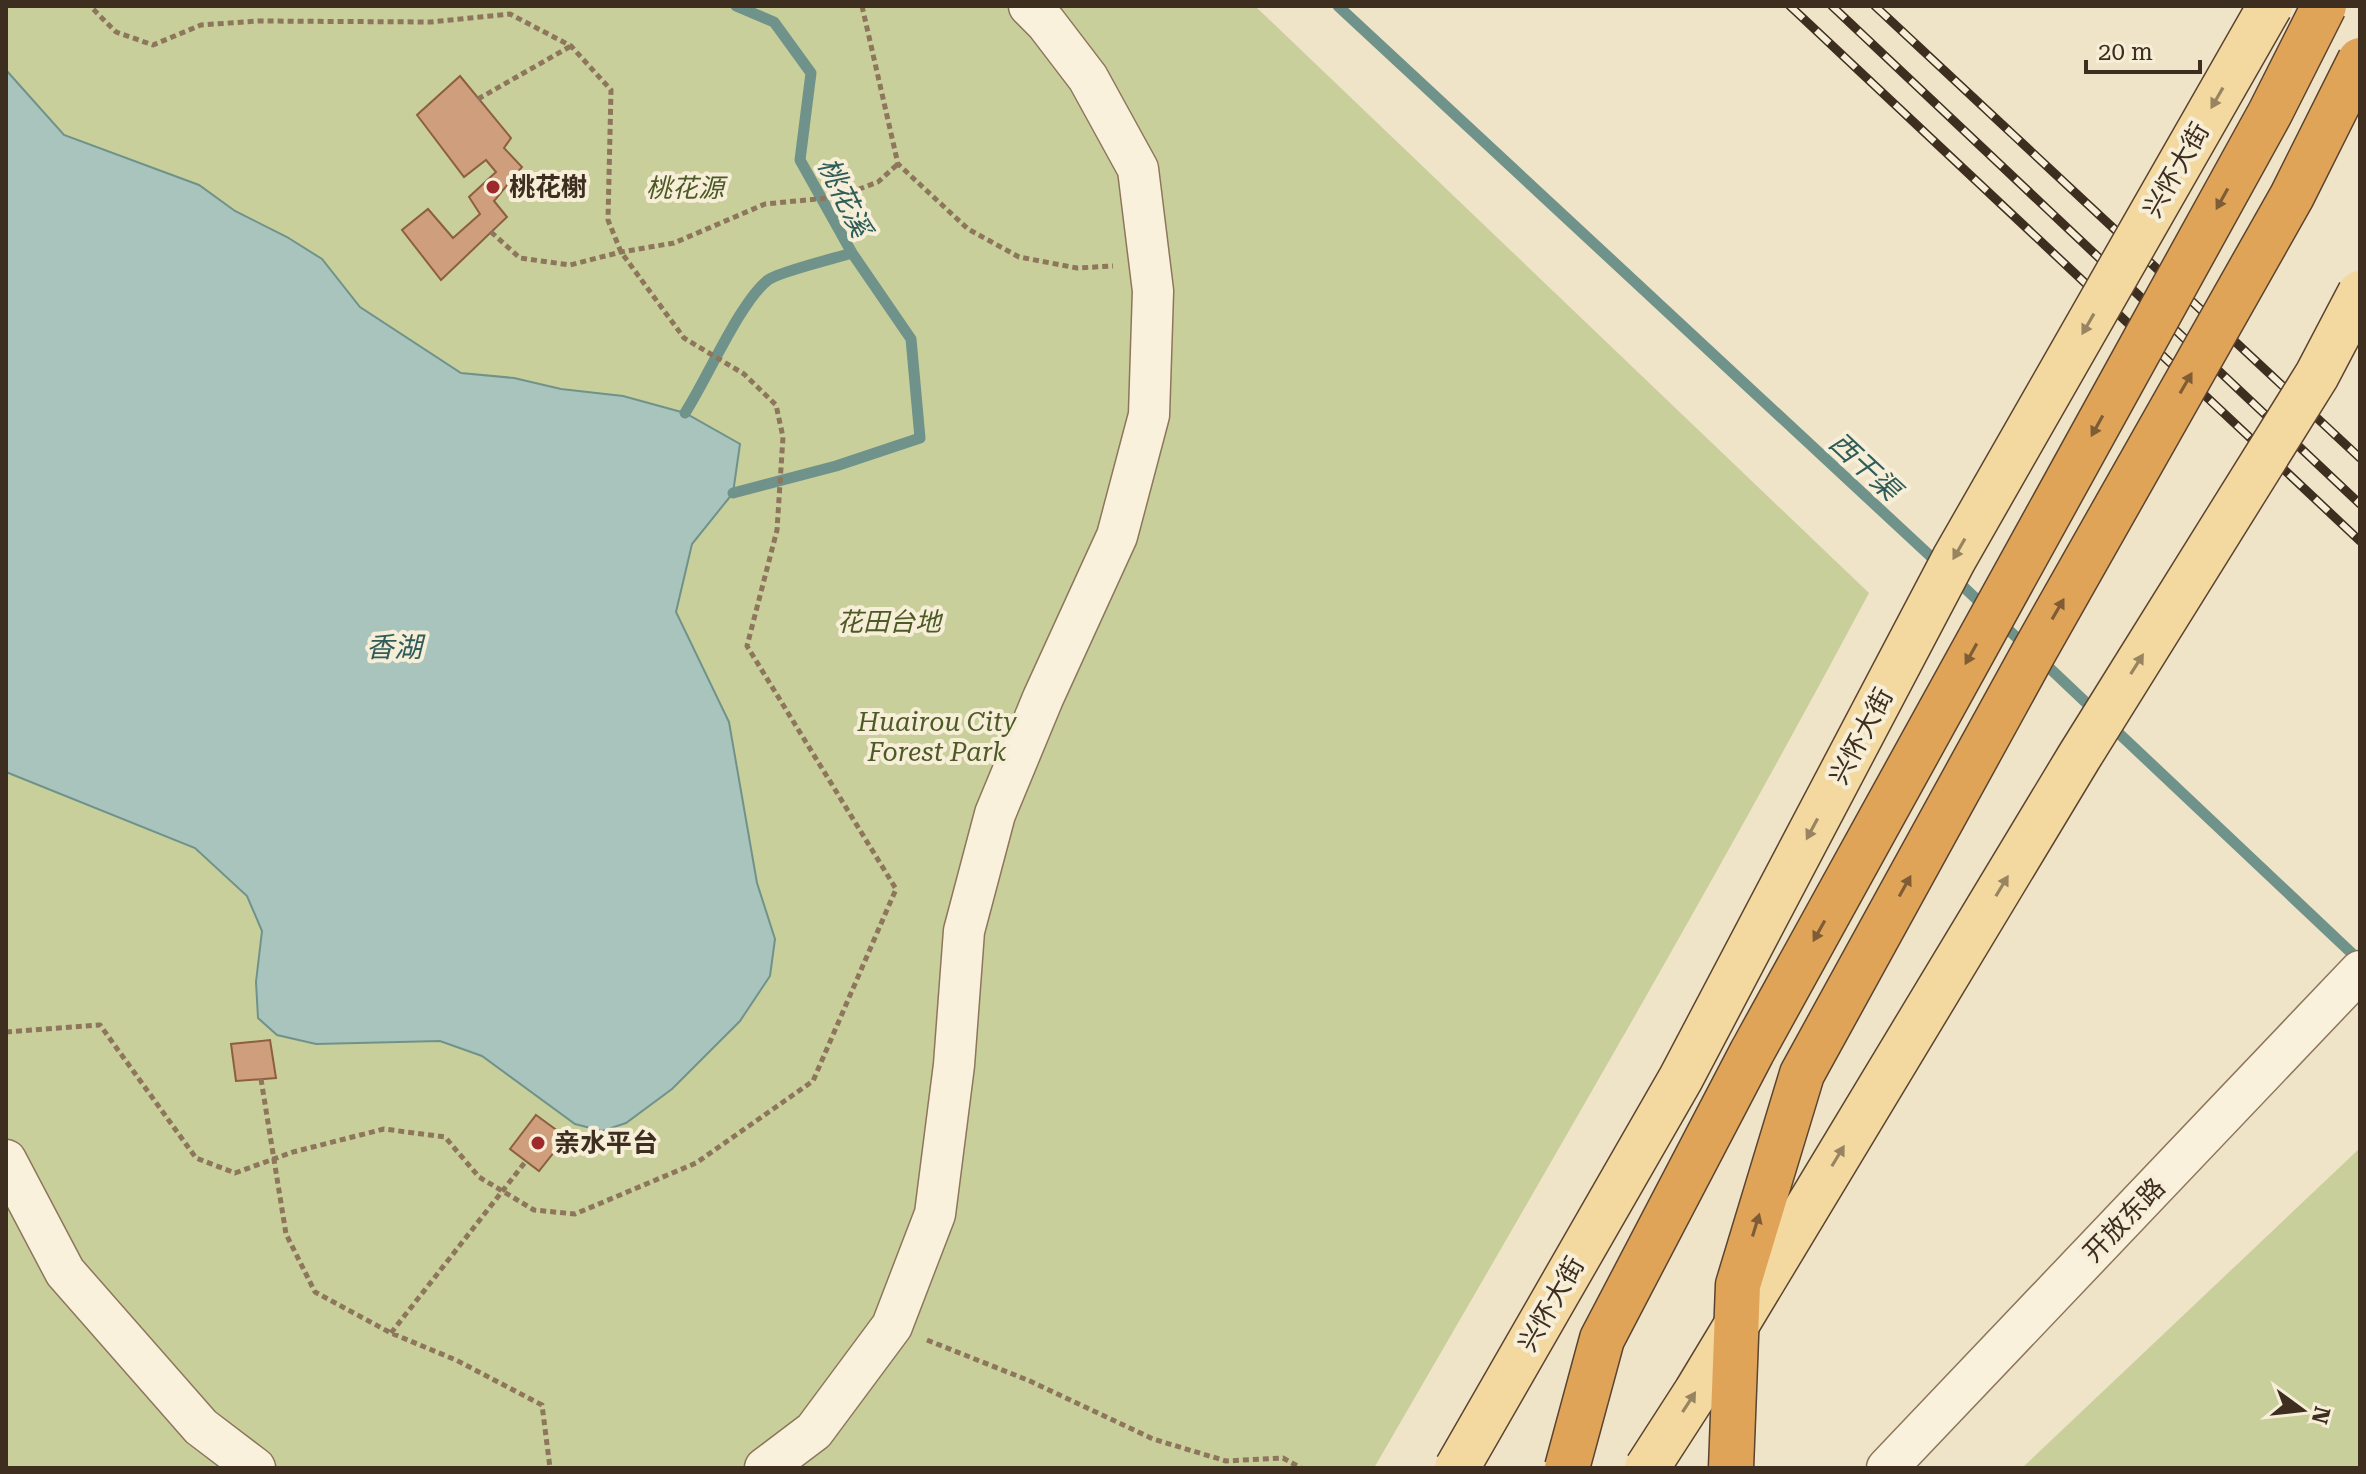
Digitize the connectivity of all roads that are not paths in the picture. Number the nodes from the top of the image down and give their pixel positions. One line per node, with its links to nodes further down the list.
1 (1029, 6): 9 (street)
2 (2270, 6): 10 (main road, 兴怀大街, one-way to 10, bridge)
3 (2324, 6): 11 (highway, one-way to 11, bridge)
4 (2360, 60): 13 (highway, one-way to 4, bridge)
5 (2360, 293): 12 (main road, one-way to 5, bridge)
6 (2360, 971): 14 (street, 开放东路)
7 (6, 1160): 8 (street)
8 (255, 1468)
9 (765, 1468)
10 (1457, 1468)
11 (1567, 1468)
12 (1647, 1468)
13 (1731, 1468)
14 (1887, 1468)

